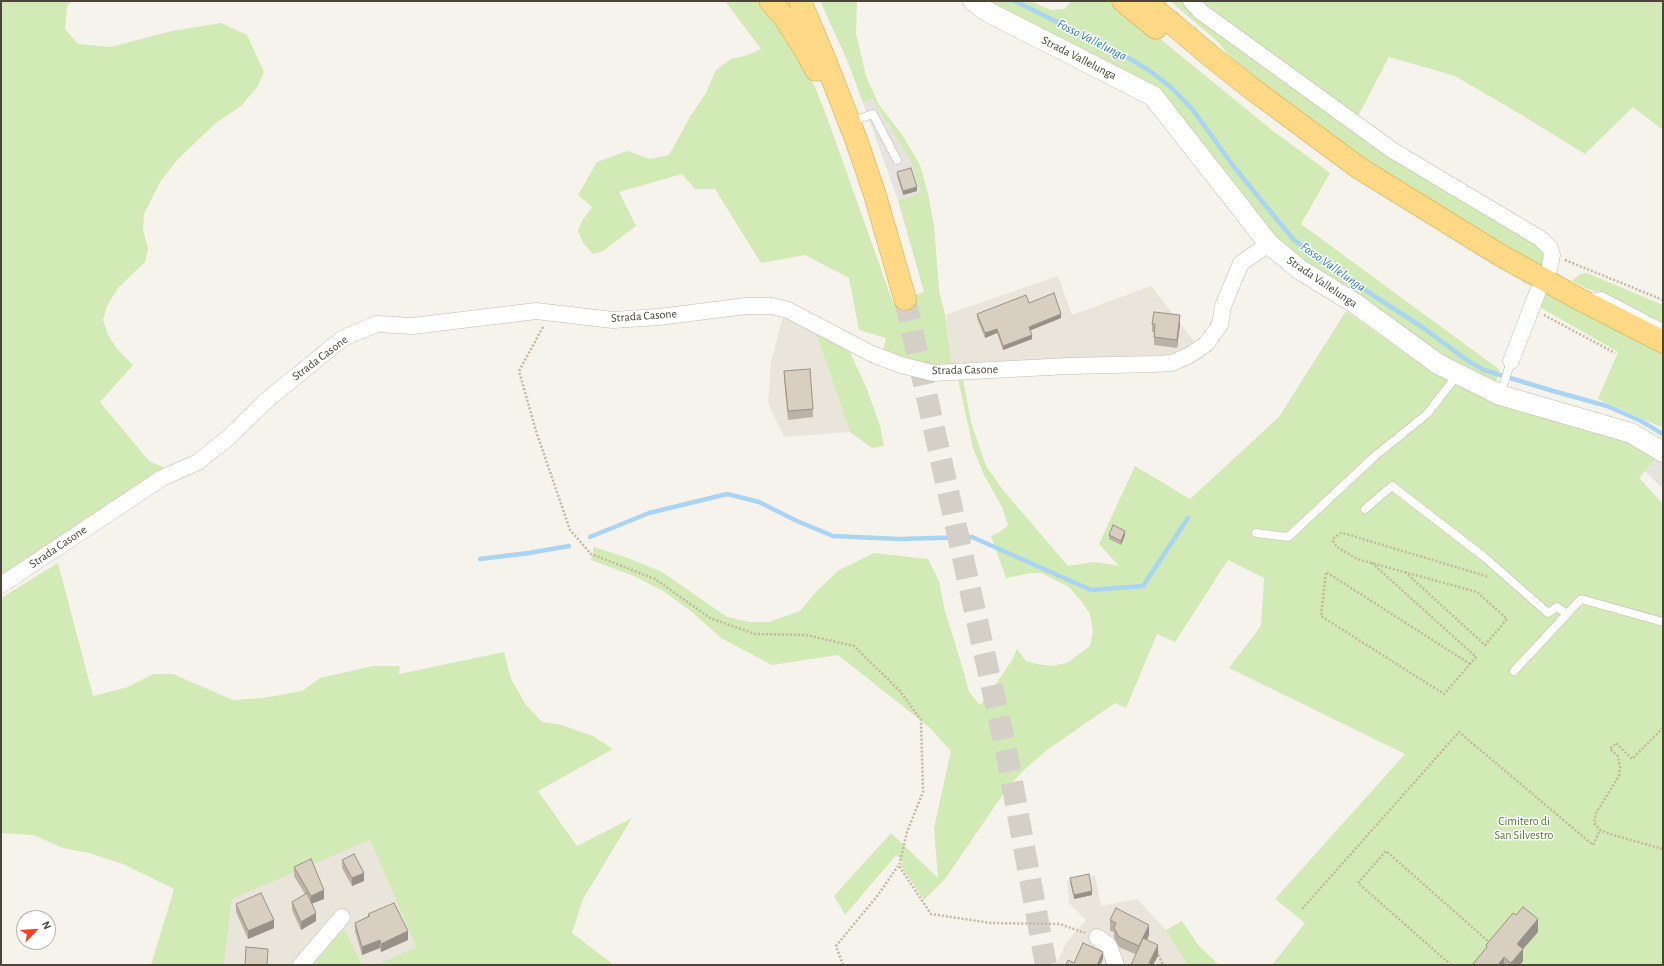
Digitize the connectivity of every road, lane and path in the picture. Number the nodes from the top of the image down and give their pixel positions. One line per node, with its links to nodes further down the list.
1 (770, 1): 10 (highway)
2 (800, 1): 8 (highway)
3 (812, 1): 8 (highway)
4 (973, 1): 12 (street, Strada Vallelunga)
5 (1122, 1): 9 (highway)
6 (1146, 1): 9 (highway)
7 (1191, 1): 14 (street)
8 (823, 55): 10 (highway)
9 (1212, 58): 17 (highway)
10 (846, 113): 11 (lane); 16 (highway)
11 (897, 160)
12 (1269, 244): 20 (street, Strada Casone); 25 (street, Strada Vallelunga)
13 (1568, 261): 18 (path)
14 (1549, 269)
15 (1538, 291): 19 (street)
16 (905, 299)
17 (1579, 299): 21 (lane); 22 (highway)
18 (1663, 300)
19 (1532, 308): 23 (path); 24 (street)
20 (551, 313): 33 (street, Strada Casone); 41 (path)
21 (1663, 328)
22 (1663, 342)
23 (1614, 353)
24 (1511, 361): 26 (lane)
25 (1458, 374): 26 (street, Strada Vallelunga); 29 (lane)
26 (1500, 395): 27 (street, Strada Vallelunga)
27 (1663, 452)
28 (1365, 509): 32 (lane)
29 (1256, 533)
30 (1372, 563): 31 (path); 32 (path); 36 (path)
31 (1405, 572): 31 (path)
32 (1503, 574): 34 (lane)
33 (1, 585)
34 (1567, 614): 35 (lane); 37 (lane)
35 (1663, 622)
36 (1470, 664): 36 (path)
37 (1514, 671)
38 (1663, 728): 39 (path)
39 (1600, 830): 40 (path); 42 (path)
40 (1663, 849)
41 (898, 866): 44 (path); 48 (path)
42 (1302, 909)
43 (342, 916): 47 (street)
44 (1097, 937): 49 (street)
45 (1494, 946): 51 (path)
46 (1155, 948): 50 (path)
47 (301, 965)
48 (843, 965)
49 (1116, 965)
50 (1163, 965)
51 (1451, 965)

